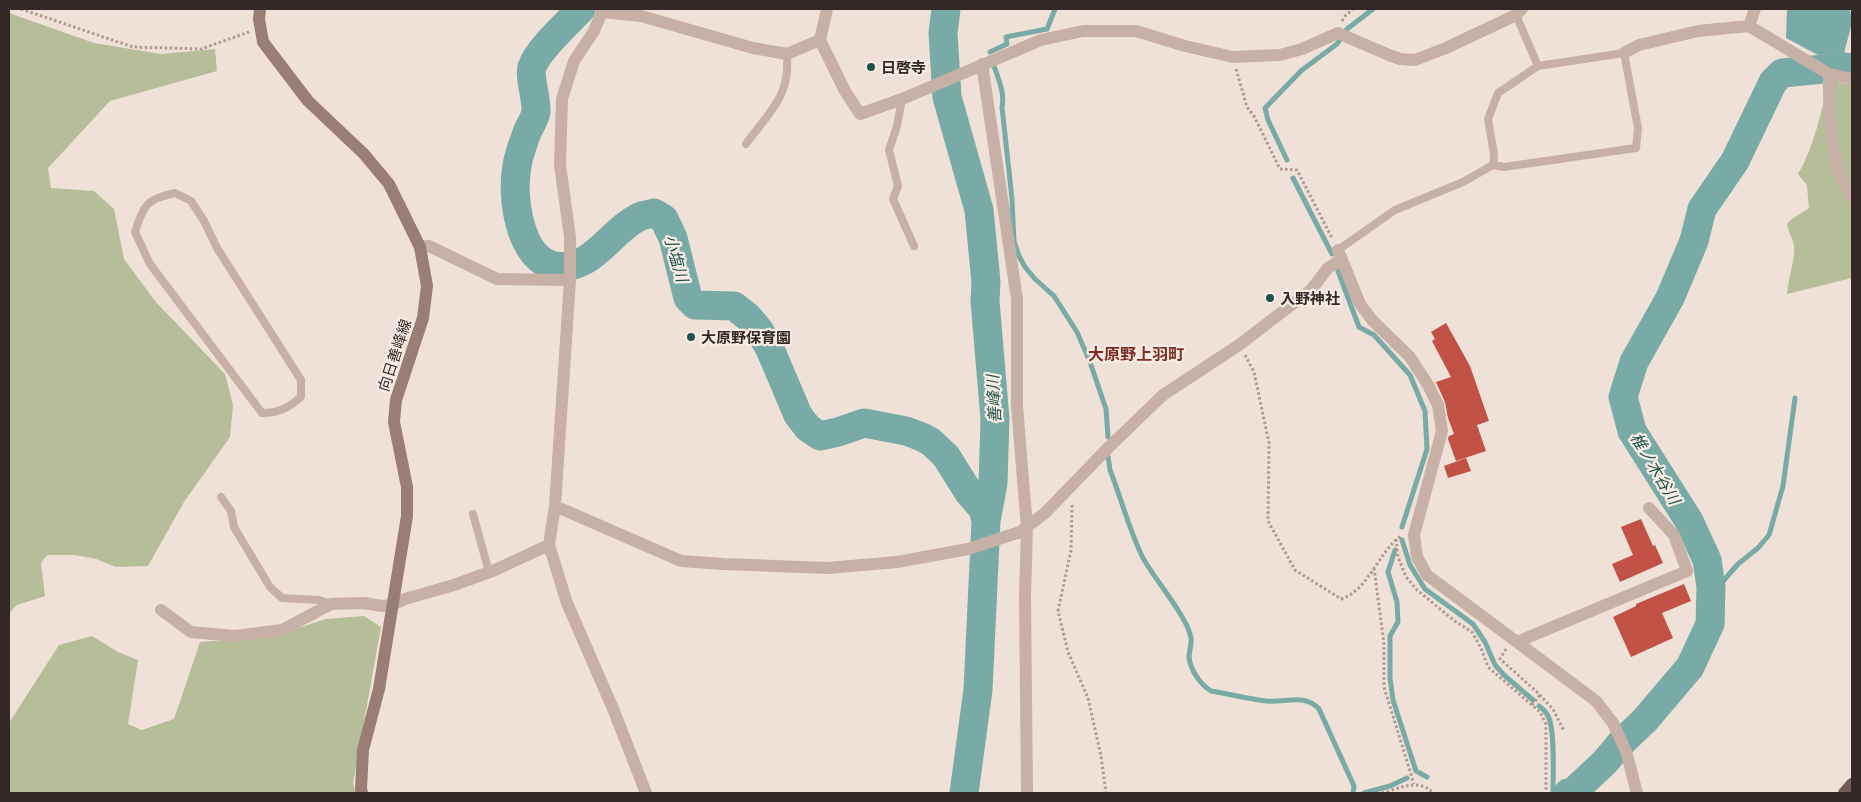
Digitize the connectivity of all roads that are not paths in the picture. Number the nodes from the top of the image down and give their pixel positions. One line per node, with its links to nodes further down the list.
1 (260, 9): 19 (main road, 向日善峰線)
2 (827, 9): 7 (street)
3 (1755, 9): 6 (street)
4 (601, 10): 9 (street); 21 (street)
5 (1519, 12): 10 (street); 11 (lane)
6 (1749, 26): 8 (street); 12 (street)
7 (820, 40): 9 (street); 14 (street)
8 (1624, 53): 11 (lane); 16 (lane)
9 (787, 54): 15 (lane)
10 (977, 66): 14 (street); 27 (street)
11 (1538, 66): 16 (lane)
12 (1829, 74): 13 (street); 17 (street)
13 (1852, 80)
14 (902, 99): 18 (lane)
15 (746, 144)
16 (1493, 164): 20 (lane)
17 (1852, 198)
18 (914, 246)
19 (420, 247): 21 (street); 31 (main road, 向日善峰線)
20 (1340, 255): 27 (street); 33 (street)
21 (570, 277): 24 (street)
22 (301, 380): 22 (lane)
23 (221, 497): 30 (lane)
24 (555, 506): 27 (street); 28 (street)
25 (1649, 508): 33 (street)
26 (473, 514): 29 (lane)
27 (1024, 530): 37 (street)
28 (549, 545): 29 (street); 36 (street)
29 (489, 572): 31 (street)
30 (331, 604): 31 (street); 32 (street)
31 (392, 605): 35 (main road, 向日善峰線)
32 (161, 610)
33 (1517, 642): 38 (street)
34 (1852, 784): 39 (main road)
35 (362, 793)
36 (646, 793)
37 (1027, 793)
38 (1637, 793)
39 (1844, 793)

